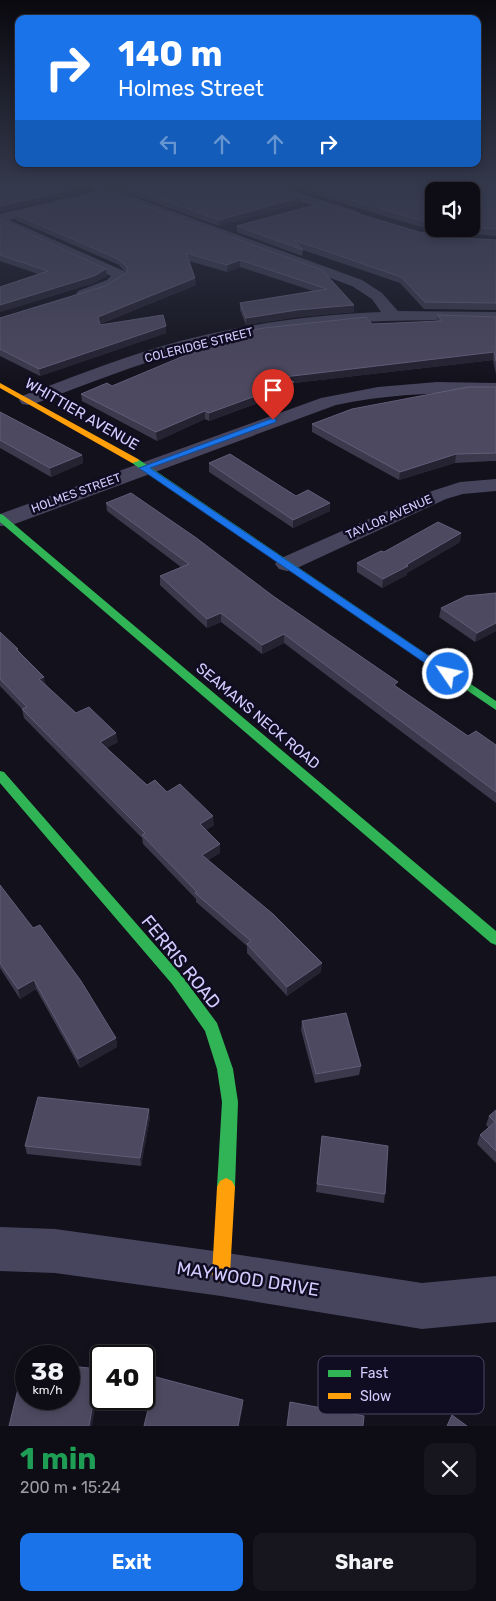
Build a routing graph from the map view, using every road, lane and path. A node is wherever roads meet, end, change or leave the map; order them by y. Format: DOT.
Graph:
graph roads {
  1 [pos="68,251"];
  2 [pos="269,251"];
  3 [pos="72,297"];
  4 [pos="395,317"];
  5 [pos="496,317"];
  6 [pos="0,385"];
  7 [pos="496,388"];
  8 [pos="28,400"];
  9 [pos="144,468"];
  10 [pos="496,485"];
  11 [pos="2,518"];
  12 [pos="287,564"];
  13 [pos="496,706"];
  14 [pos="0,775"];
  15 [pos="496,939"];
  16 [pos="0,1249"];
  17 [pos="221,1274"];
  18 [pos="496,1299"];
  1 -- 3 [label="street"];
  2 -- 4 [label="street"];
  4 -- 5 [label="street, COLERIDGE STREET"];
  4 -- 8 [label="street, COLERIDGE STREET"];
  6 -- 8 [label="street, WHITTIER AVENUE"];
  7 -- 9 [label="street, HOLMES STREET"];
  8 -- 9 [label="street, WHITTIER AVENUE"];
  9 -- 11 [label="street, HOLMES STREET"];
  9 -- 12 [label="street, WHITTIER AVENUE"];
  10 -- 12 [label="street, TAYLOR AVENUE"];
  11 -- 15 [label="street, SEAMANS NECK ROAD"];
  12 -- 13 [label="street, WHITTIER AVENUE"];
  14 -- 17 [label="street, FERRIS ROAD"];
  16 -- 17 [label="street, MAYWOOD DRIVE"];
  17 -- 18 [label="street, MAYWOOD DRIVE"];
}
